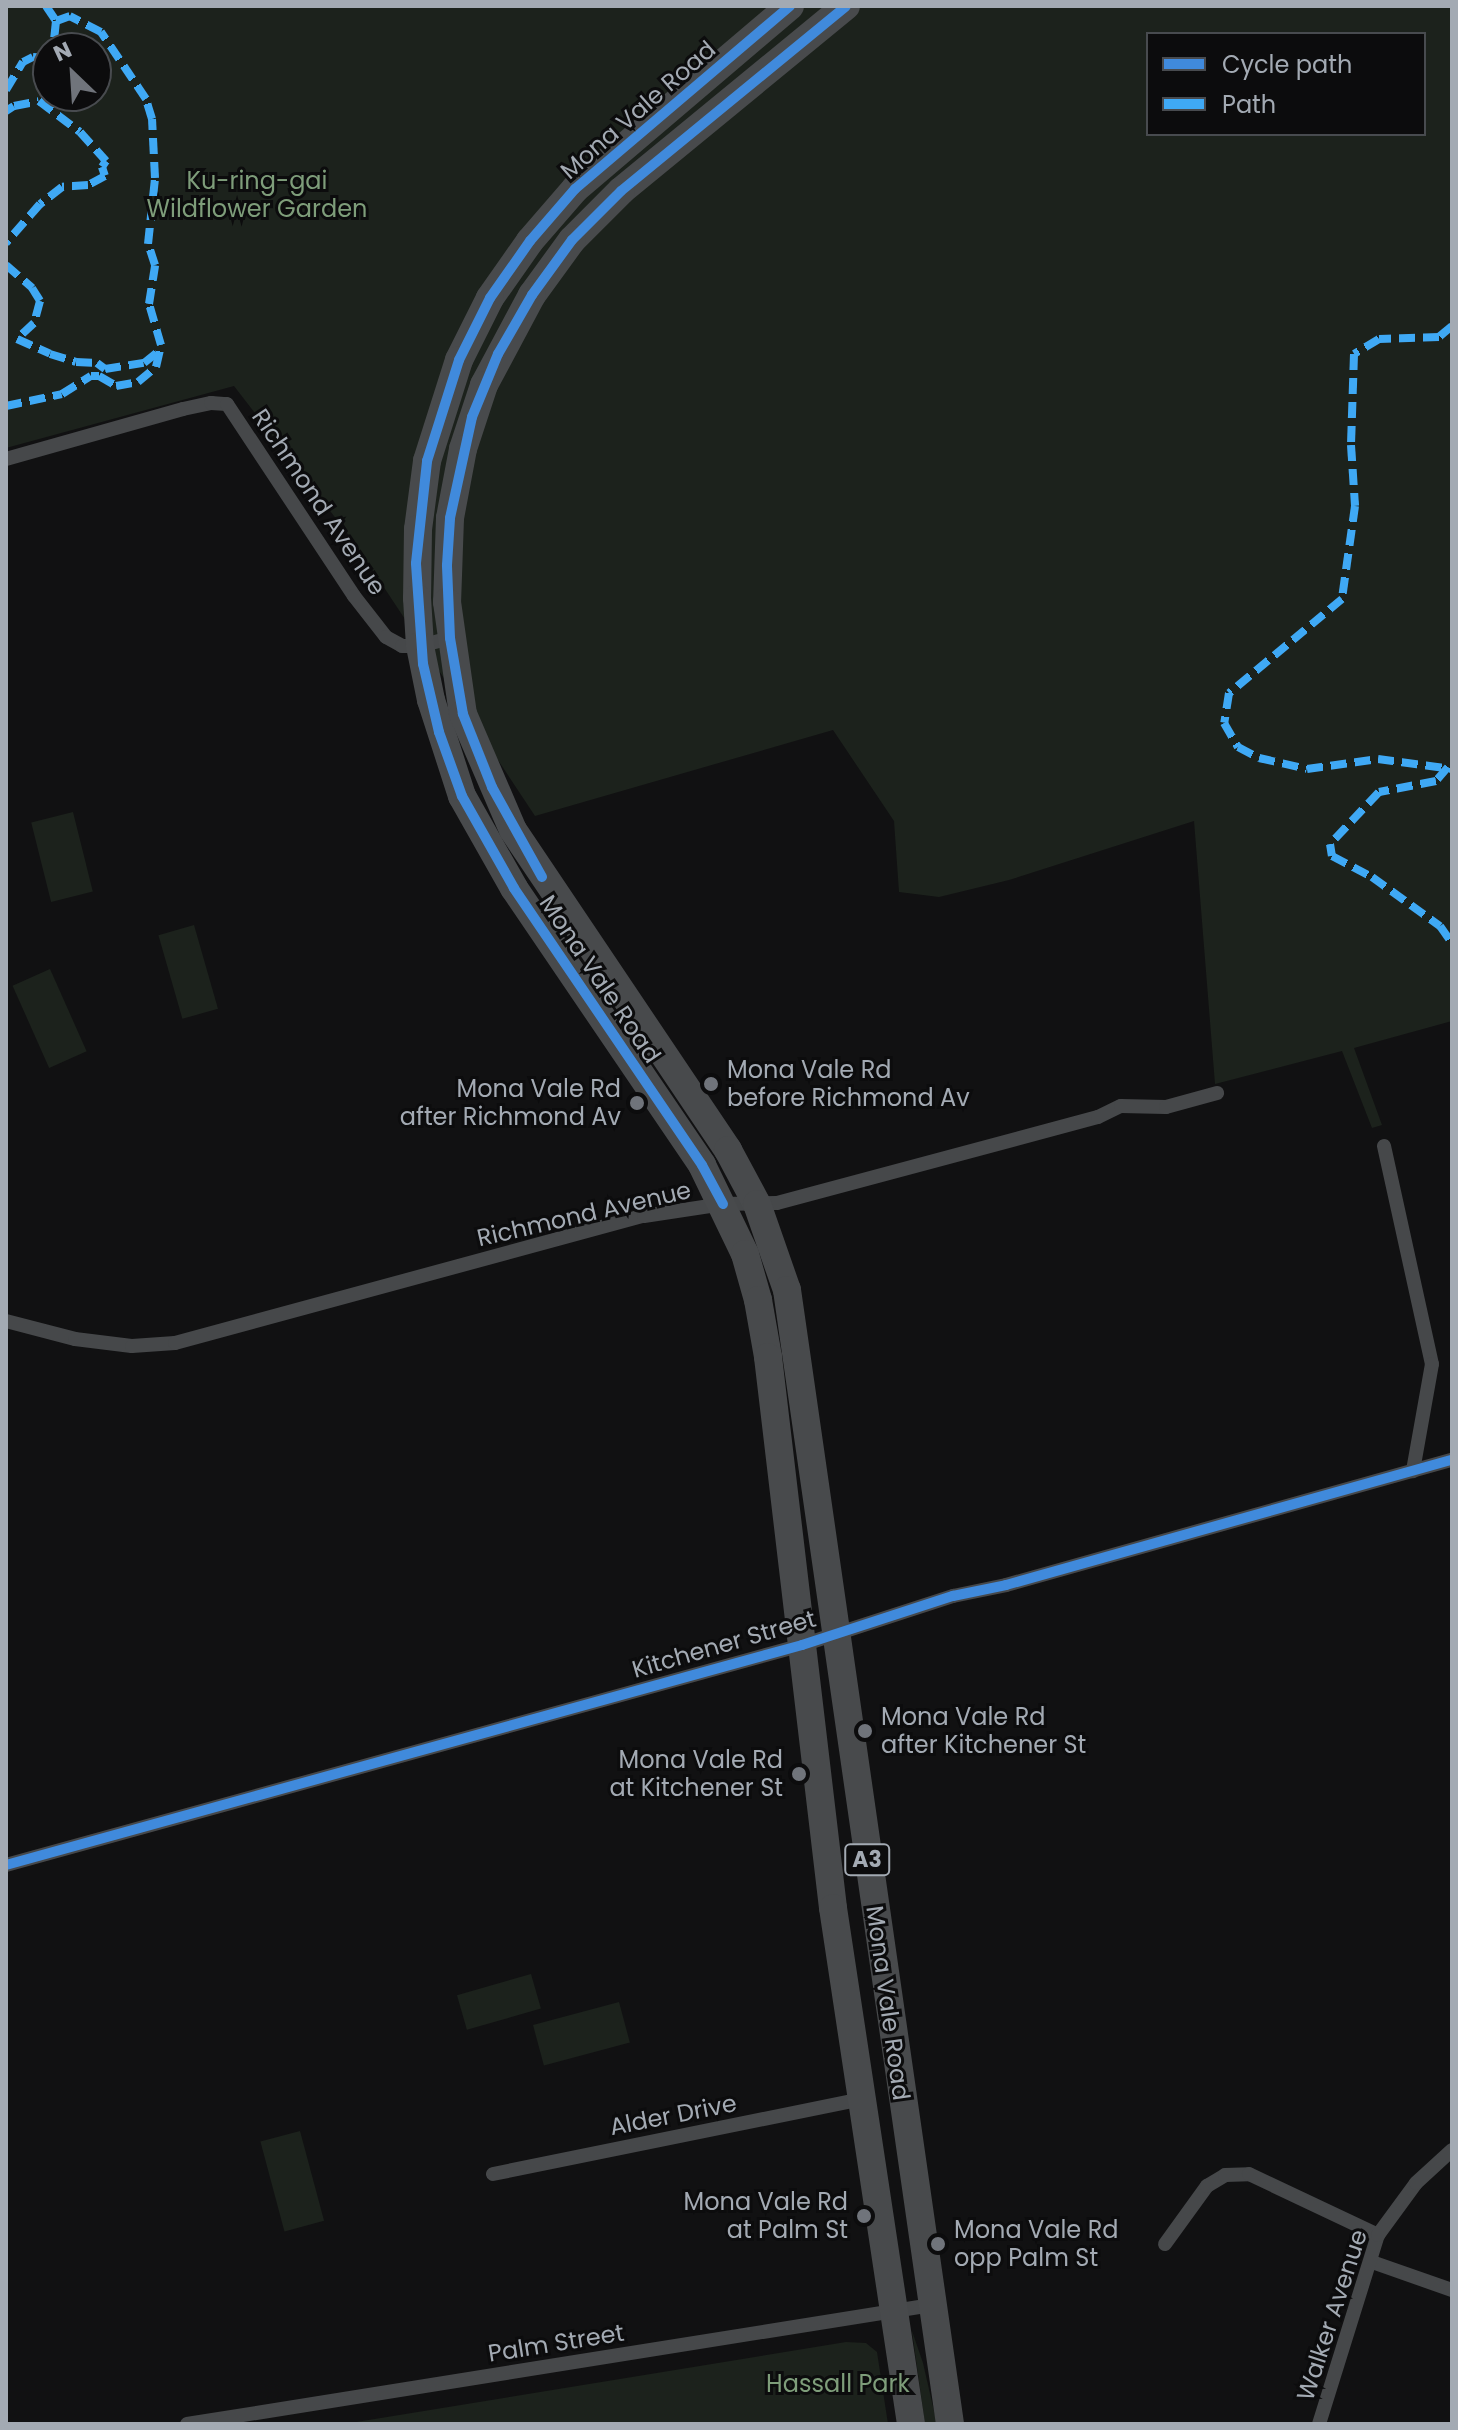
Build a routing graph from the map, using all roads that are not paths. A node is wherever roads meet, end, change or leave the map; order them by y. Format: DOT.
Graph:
graph roads {
  1 [pos="790,6"];
  2 [pos="846,6"];
  3 [pos="6,459"];
  4 [pos="450,638"];
  5 [pos="420,646"];
  6 [pos="1217,1093"];
  7 [pos="1384,1146"];
  8 [pos="723,1204"];
  9 [pos="757,1204"];
  10 [pos="6,1321"];
  11 [pos="1452,1460"];
  12 [pos="1413,1471"];
  13 [pos="834,1633"];
  14 [pos="802,1645"];
  15 [pos="6,1865"];
  16 [pos="861,2099"];
  17 [pos="1452,2150"];
  18 [pos="493,2174"];
  19 [pos="1378,2235"];
  20 [pos="1165,2244"];
  21 [pos="1372,2262"];
  22 [pos="1452,2290"];
  23 [pos="932,2305"];
  24 [pos="895,2310"];
  25 [pos="297,2407"];
  26 [pos="187,2424"];
  27 [pos="299,2424"];
  28 [pos="911,2424"];
  29 [pos="950,2424"];
  30 [pos="1319,2424"];
  1 -- 5 [label="highway, Mona Vale Road / A3"];
  2 -- 4 [label="highway, Mona Vale Road / A3"];
  3 -- 5 [label="street, Richmond Avenue"];
  4 -- 5 [label="street"];
  4 -- 9 [label="highway, Mona Vale Road / A3"];
  5 -- 8 [label="highway, Mona Vale Road / A3"];
  6 -- 9 [label="street, Richmond Avenue"];
  7 -- 12 [label="street"];
  8 -- 9 [label="street, Richmond Avenue"];
  8 -- 10 [label="street, Richmond Avenue"];
  8 -- 14 [label="highway, Mona Vale Road / A3"];
  9 -- 13 [label="highway, Mona Vale Road / A3"];
  11 -- 12 [label="street, Kitchener Street"];
  12 -- 13 [label="street, Kitchener Street"];
  13 -- 14 [label="street, Kitchener Street"];
  13 -- 23 [label="highway, Mona Vale Road / A3"];
  14 -- 15 [label="street, Kitchener Street"];
  14 -- 16 [label="highway, Mona Vale Road / A3"];
  16 -- 18 [label="street, Alder Drive"];
  16 -- 24 [label="highway, Mona Vale Road / A3"];
  17 -- 19 [label="street, Walker Avenue"];
  19 -- 20 [label="street"];
  19 -- 21 [label="street, Walker Avenue"];
  21 -- 22 [label="street"];
  21 -- 30 [label="street, Walker Avenue"];
  23 -- 24 [label="street, Palm Street"];
  23 -- 29 [label="highway, Mona Vale Road / A3"];
  24 -- 25 [label="street, Palm Street"];
  24 -- 28 [label="highway, Mona Vale Road / A3"];
  25 -- 26 [label="street, Palm Street"];
  25 -- 27 [label="street"];
}
